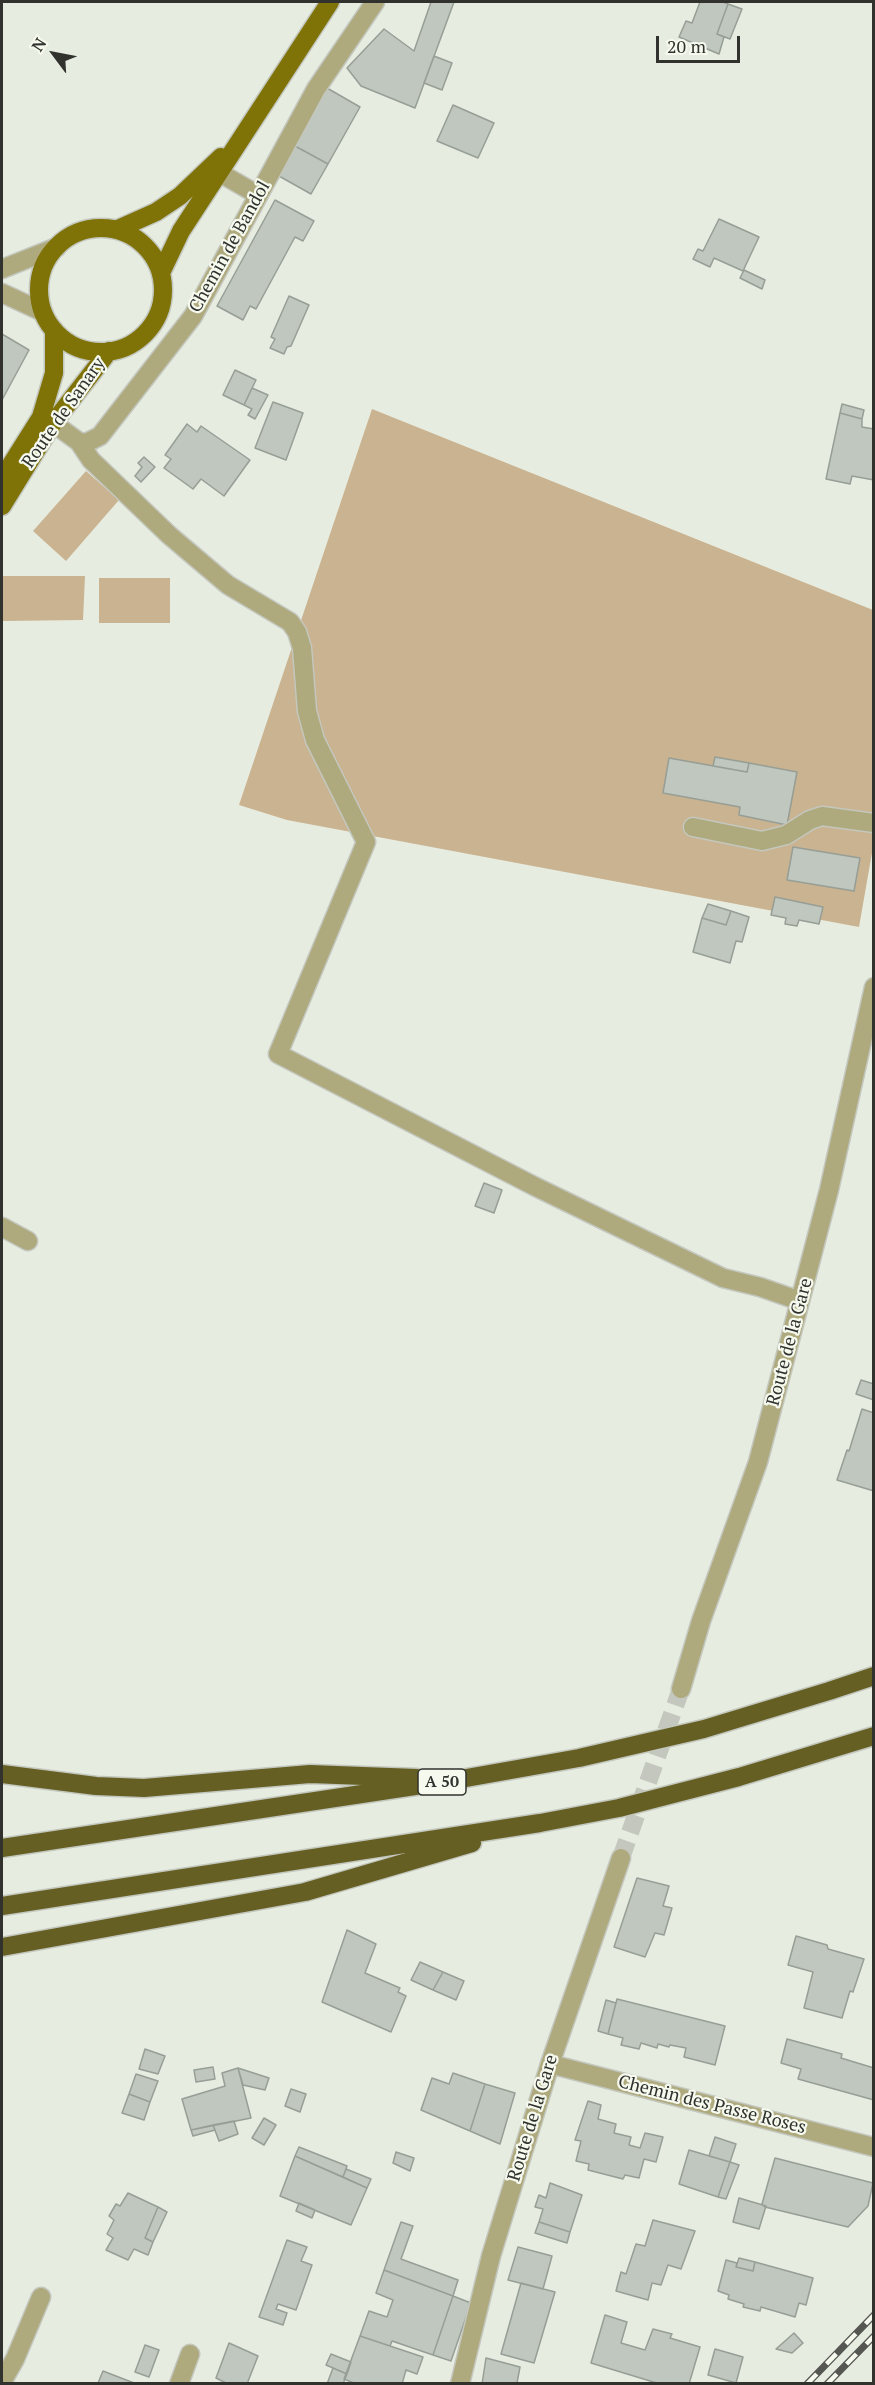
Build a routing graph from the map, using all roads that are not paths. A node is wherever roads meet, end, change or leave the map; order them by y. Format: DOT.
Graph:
graph roads {
  1 [pos="330,2"];
  2 [pos="375,2"];
  3 [pos="247,128"];
  4 [pos="220,173"];
  5 [pos="258,195"];
  6 [pos="118,230"];
  7 [pos="57,247"];
  8 [pos="2,269"];
  9 [pos="161,273"];
  10 [pos="2,293"];
  11 [pos="43,312"];
  12 [pos="54,330"];
  13 [pos="109,351"];
  14 [pos="53,423"];
  15 [pos="79,441"];
  16 [pos="2,479"];
  17 [pos="2,506"];
  18 [pos="873,823"];
  19 [pos="693,827"];
  20 [pos="873,987"];
  21 [pos="2,1227"];
  22 [pos="28,1241"];
  23 [pos="800,1301"];
  24 [pos="873,1676"];
  25 [pos="681,1689"];
  26 [pos="873,1737"];
  27 [pos="2,1774"];
  28 [pos="455,1780"];
  29 [pos="540,1823"];
  30 [pos="2,1848"];
  31 [pos="621,1858"];
  32 [pos="2,1906"];
  33 [pos="2,1947"];
  34 [pos="550,2064"];
  35 [pos="873,2146"];
  36 [pos="41,2298"];
  37 [pos="189,2354"];
  38 [pos="2,2382"];
  39 [pos="179,2384"];
  40 [pos="460,2384"];
  1 -- 3 [label="main road, Route de Sanary"];
  2 -- 5 [label="street, Chemin de Bandol"];
  3 -- 4 [label="main road, Route de Sanary"];
  3 -- 6 [label="main road, Route de Sanary"];
  4 -- 5 [label="street"];
  4 -- 9 [label="main road, Route de Sanary"];
  5 -- 15 [label="street, Chemin de Bandol"];
  6 -- 7 [label="main road, Route de Sanary"];
  6 -- 9 [label="main road, Route de Sanary"];
  7 -- 8 [label="street"];
  7 -- 11 [label="main road, Route de Sanary"];
  9 -- 13 [label="main road, Route de Sanary"];
  10 -- 11 [label="street"];
  11 -- 12 [label="main road, Route de Sanary"];
  12 -- 13 [label="main road, Route de Sanary"];
  12 -- 16 [label="main road, Route de Sanary"];
  13 -- 14 [label="main road, Route de Sanary"];
  14 -- 15 [label="street"];
  14 -- 17 [label="main road, Route de Sanary"];
  15 -- 23 [label="street"];
  18 -- 19 [label="street"];
  20 -- 23 [label="street, Route de la Gare"];
  21 -- 22 [label="street"];
  23 -- 25 [label="street, Route de la Gare"];
  24 -- 28 [label="highway, A 50"];
  26 -- 29 [label="highway"];
  27 -- 28 [label="highway"];
  28 -- 30 [label="highway, A 50"];
  29 -- 32 [label="highway"];
  29 -- 33 [label="highway"];
  31 -- 34 [label="street, Route de la Gare"];
  34 -- 35 [label="street, Chemin des Passe Roses"];
  34 -- 40 [label="street, Route de la Gare"];
  36 -- 38 [label="street"];
  37 -- 39 [label="street"];
}
